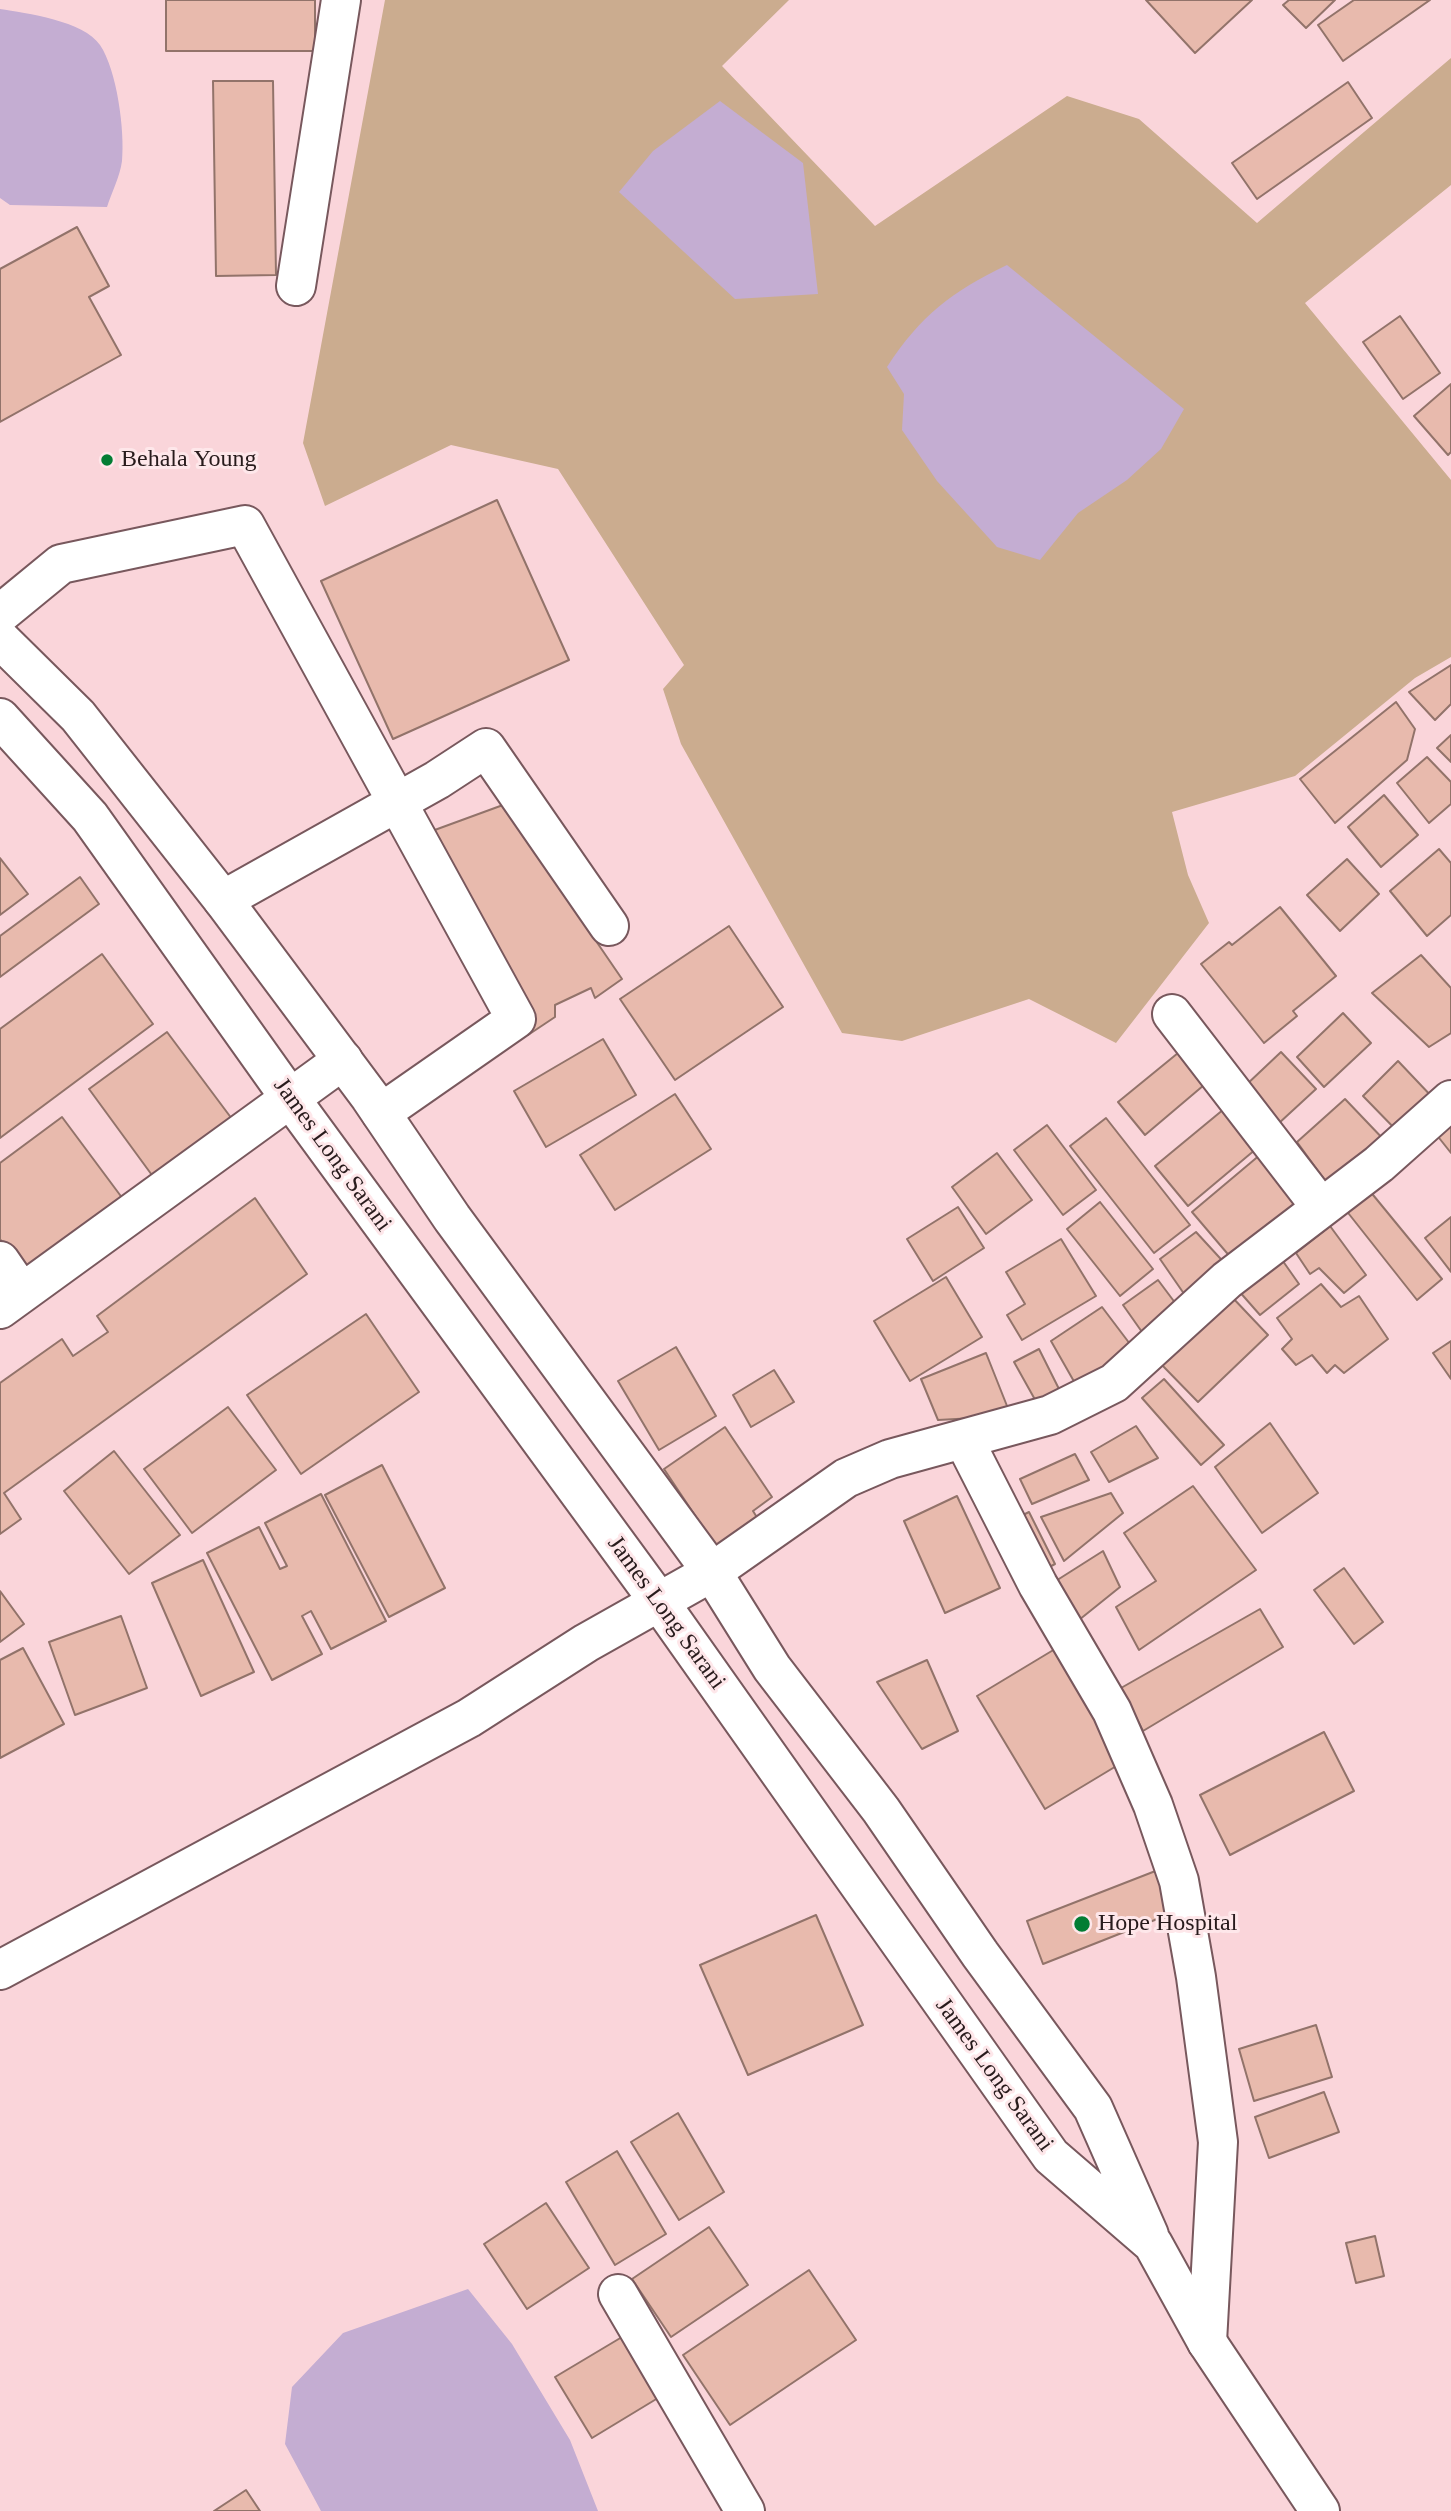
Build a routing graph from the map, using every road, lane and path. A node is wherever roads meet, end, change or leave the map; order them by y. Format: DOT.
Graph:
graph roads {
  1 [pos="341,0"];
  2 [pos="296,286"];
  3 [pos="0,614"];
  4 [pos="0,639"];
  5 [pos="0,718"];
  6 [pos="397,802"];
  7 [pos="223,900"];
  8 [pos="609,926"];
  9 [pos="1172,1014"];
  10 [pos="343,1060"];
  11 [pos="290,1098"];
  12 [pos="1451,1100"];
  13 [pos="381,1113"];
  14 [pos="1320,1206"];
  15 [pos="0,1261"];
  16 [pos="11,1301"];
  17 [pos="964,1440"];
  18 [pos="712,1572"];
  19 [pos="660,1603"];
  20 [pos="0,1970"];
  21 [pos="1153,2244"];
  22 [pos="618,2294"];
  23 [pos="1207,2342"];
  24 [pos="745,2511"];
  25 [pos="1320,2511"];
  1 -- 2 [label="street"];
  3 -- 6 [label="street"];
  4 -- 7 [label="street"];
  5 -- 11 [label="street, James Long Sarani"];
  6 -- 7 [label="street"];
  6 -- 8 [label="street"];
  6 -- 13 [label="street"];
  7 -- 10 [label="street"];
  9 -- 14 [label="street"];
  10 -- 11 [label="street"];
  10 -- 13 [label="street"];
  11 -- 16 [label="street"];
  11 -- 19 [label="street, James Long Sarani"];
  12 -- 14 [label="street"];
  13 -- 18 [label="street"];
  14 -- 17 [label="street"];
  15 -- 16 [label="street"];
  17 -- 18 [label="street"];
  17 -- 23 [label="street"];
  18 -- 19 [label="street"];
  18 -- 21 [label="street"];
  19 -- 20 [label="street"];
  19 -- 21 [label="street, James Long Sarani"];
  21 -- 23 [label="street, James Long Sarani"];
  22 -- 24 [label="street"];
  23 -- 25 [label="street, James Long Sarani"];
}
